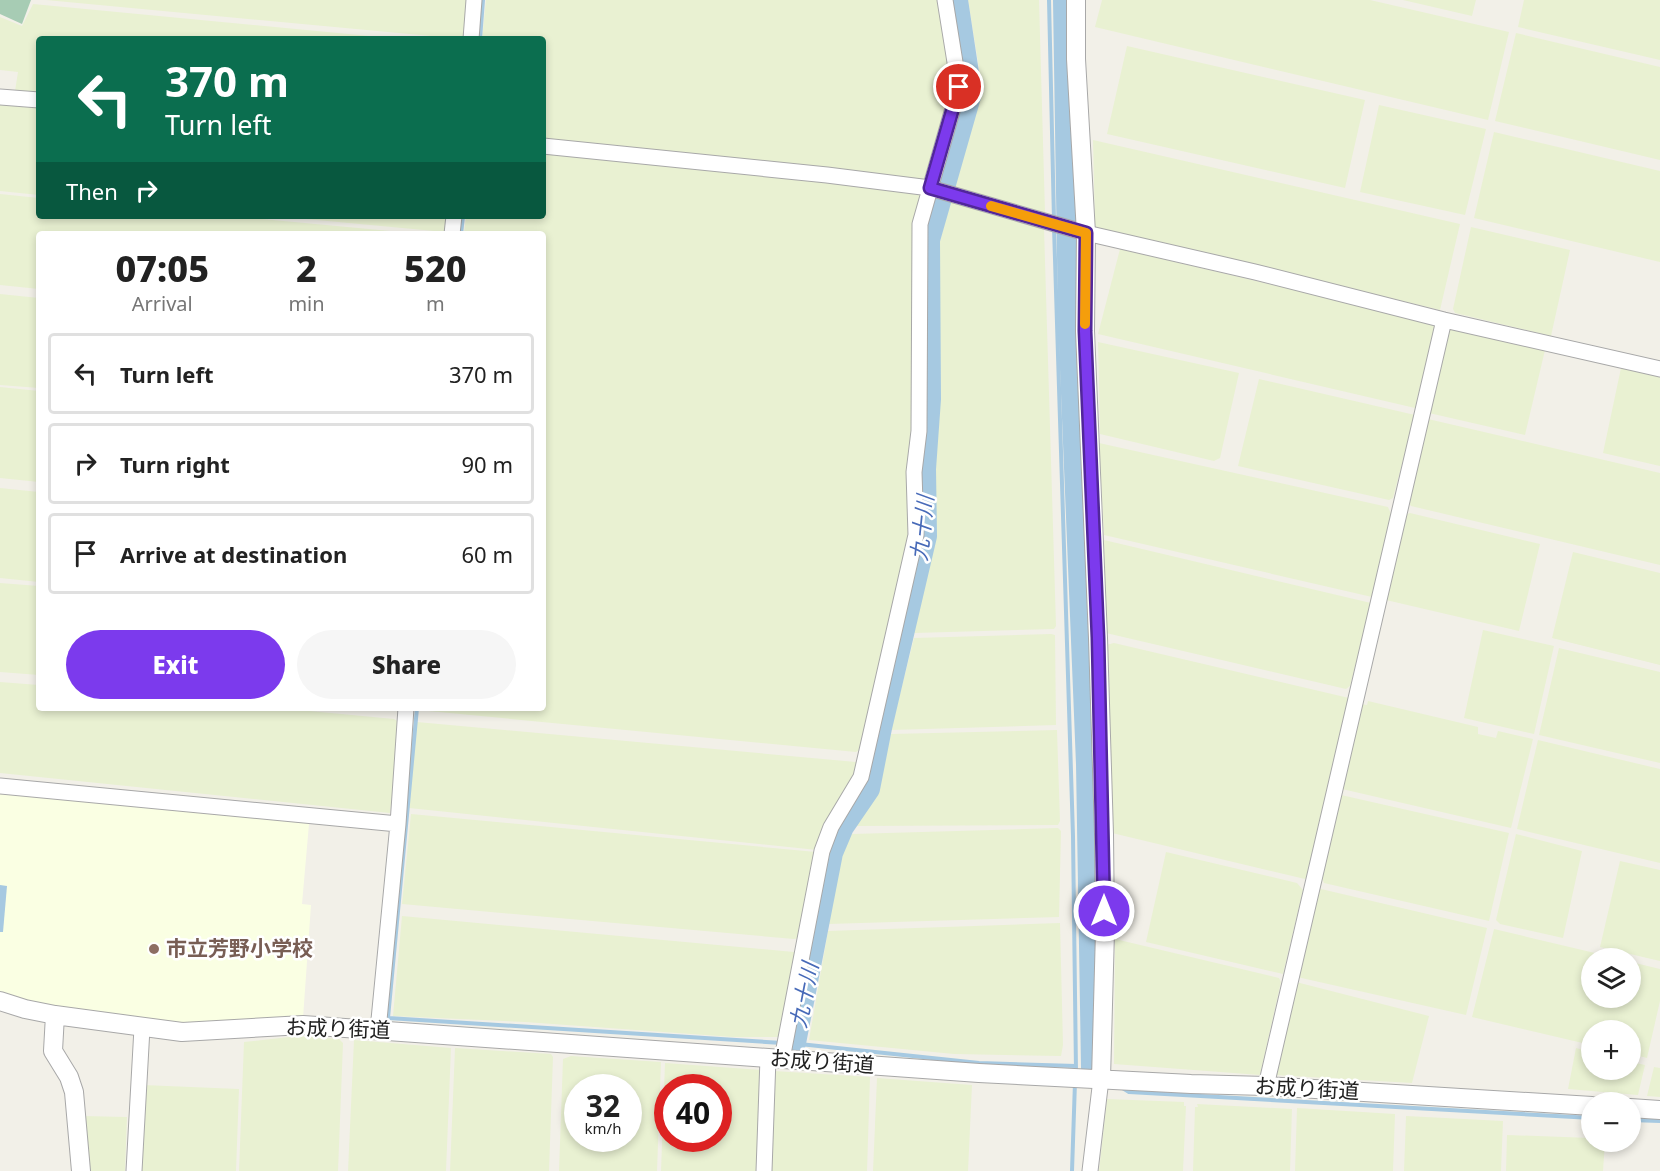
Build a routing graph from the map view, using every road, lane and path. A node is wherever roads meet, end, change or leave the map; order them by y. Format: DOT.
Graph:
graph roads {
  1 [pos="474,0"];
  2 [pos="945,0"];
  3 [pos="1076,0"];
  4 [pos="471,36"];
  5 [pos="0,97"];
  6 [pos="36,100"];
  7 [pos="546,146"];
  8 [pos="930,188"];
  9 [pos="1086,233"];
  10 [pos="1444,320"];
  11 [pos="1660,369"];
  12 [pos="406,711"];
  13 [pos="0,786"];
  14 [pos="398,824"];
  15 [pos="0,1001"];
  16 [pos="54,1015"];
  17 [pos="142,1028"];
  18 [pos="378,1030"];
  19 [pos="775,1058"];
  20 [pos="1101,1078"];
  21 [pos="1266,1086"];
  22 [pos="1581,1105"];
  23 [pos="1641,1109"];
  24 [pos="1660,1110"];
  25 [pos="81,1171"];
  26 [pos="134,1171"];
  27 [pos="764,1171"];
  28 [pos="1090,1171"];
  1 -- 4 [label="street"];
  2 -- 8 [label="street"];
  3 -- 9 [label="street"];
  5 -- 6 [label="street"];
  7 -- 8 [label="street"];
  8 -- 9 [label="street"];
  8 -- 19 [label="street"];
  9 -- 10 [label="street"];
  9 -- 20 [label="street"];
  10 -- 11 [label="street"];
  10 -- 21 [label="street"];
  12 -- 14 [label="street"];
  13 -- 14 [label="street"];
  14 -- 18 [label="street"];
  15 -- 16 [label="street, お成り街道"];
  16 -- 17 [label="street, お成り街道"];
  16 -- 25 [label="street"];
  17 -- 18 [label="street, お成り街道"];
  17 -- 26 [label="street"];
  18 -- 19 [label="street, お成り街道"];
  19 -- 20 [label="street, お成り街道"];
  19 -- 27 [label="street"];
  20 -- 21 [label="street, お成り街道"];
  20 -- 28 [label="street"];
  21 -- 22 [label="street, お成り街道"];
  23 -- 24 [label="street"];
}
